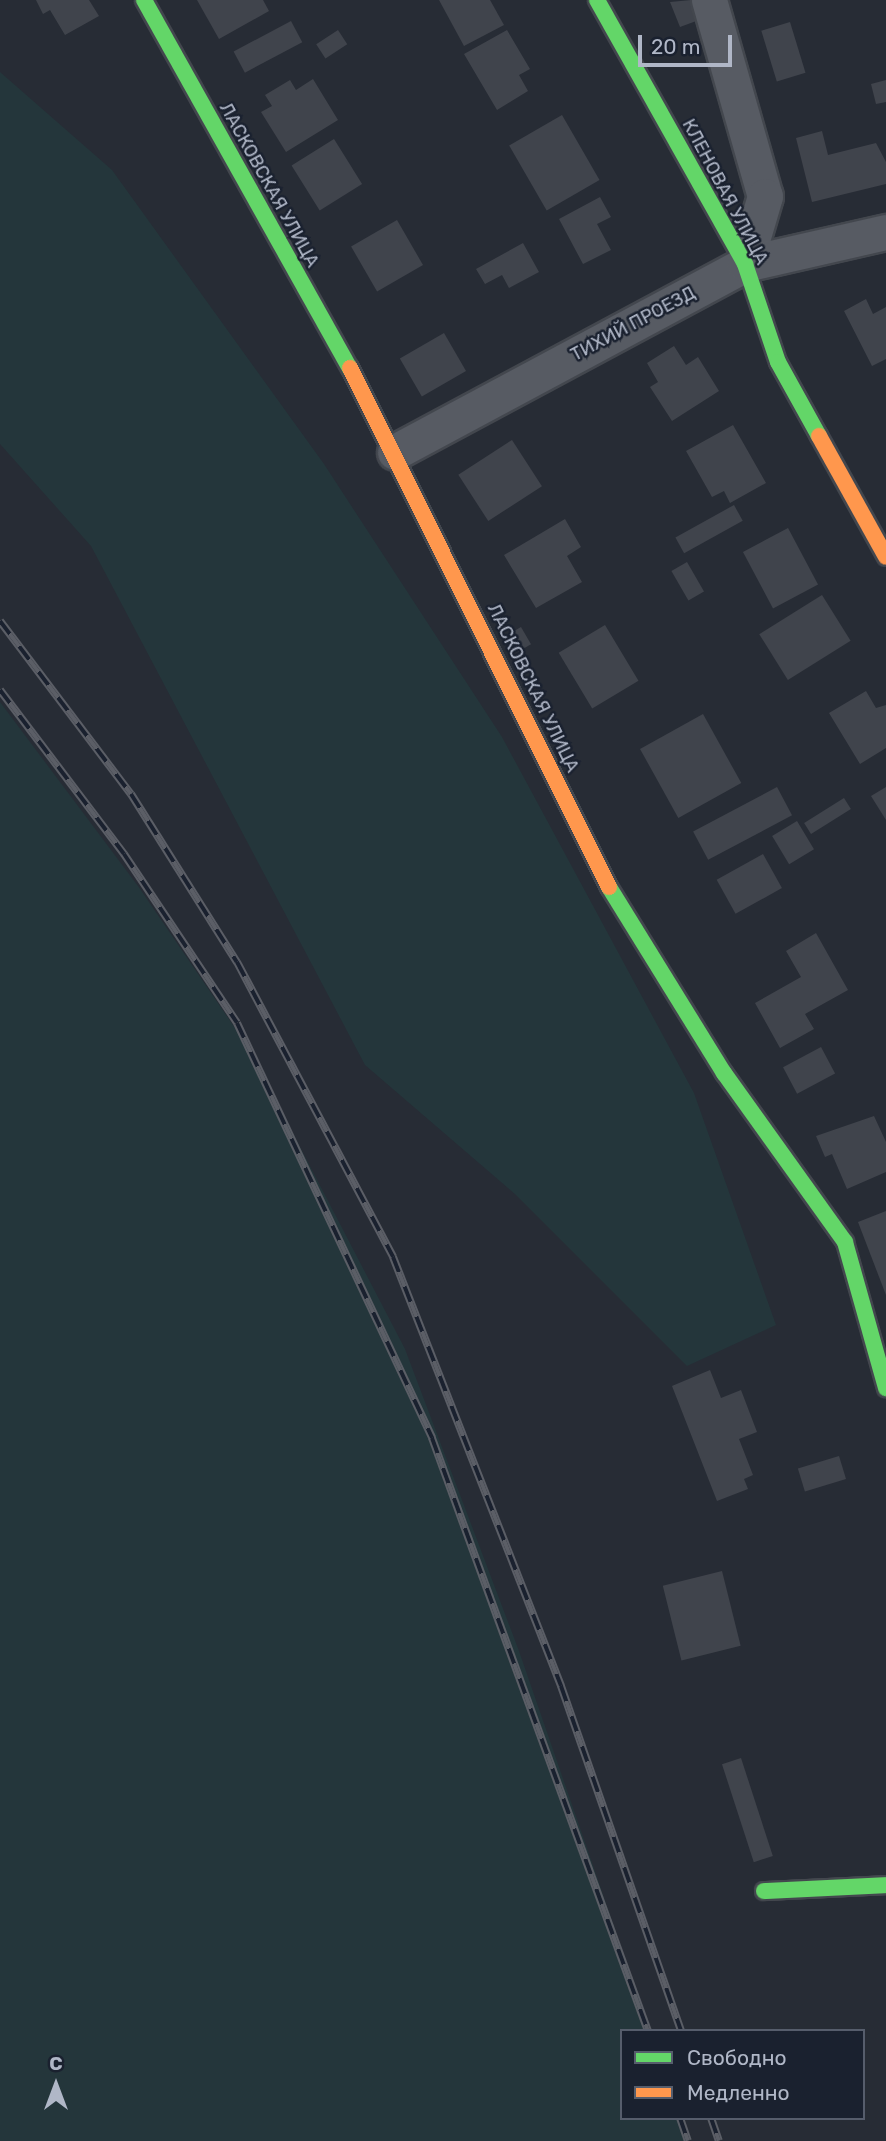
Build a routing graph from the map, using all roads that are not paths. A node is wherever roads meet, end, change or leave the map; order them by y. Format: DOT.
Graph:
graph roads {
  1 [pos="144,0"];
  2 [pos="597,0"];
  3 [pos="709,0"];
  4 [pos="886,232"];
  5 [pos="745,264"];
  6 [pos="395,452"];
  7 [pos="886,557"];
  8 [pos="886,1388"];
  9 [pos="886,1885"];
  10 [pos="764,1891"];
  1 -- 6 [label="street, ЛАСКОВСКАЯ УЛИЦА"];
  2 -- 5 [label="street, КЛЕНОВАЯ УЛИЦА"];
  3 -- 5 [label="street"];
  4 -- 5 [label="street, ТИХИЙ ПРОЕЗД"];
  5 -- 6 [label="street, ТИХИЙ ПРОЕЗД"];
  5 -- 7 [label="street, КЛЕНОВАЯ УЛИЦА"];
  6 -- 8 [label="street, ЛАСКОВСКАЯ УЛИЦА"];
  9 -- 10 [label="street"];
}
